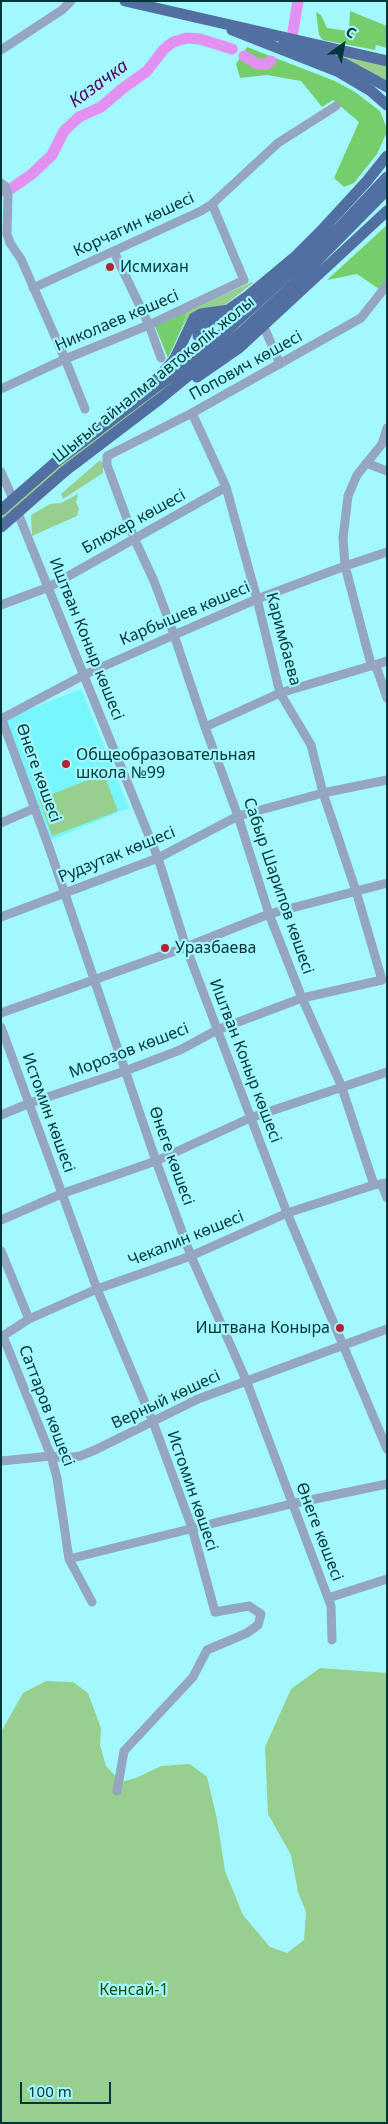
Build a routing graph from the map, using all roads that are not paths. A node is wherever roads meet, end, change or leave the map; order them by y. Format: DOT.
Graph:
graph roads {
  1 [pos="71,1"];
  2 [pos="125,1"];
  3 [pos="182,13"];
  4 [pos="226,27"];
  5 [pos="1,50"];
  6 [pos="387,61"];
  7 [pos="387,87"];
  8 [pos="387,105"];
  9 [pos="336,106"];
  10 [pos="386,164"];
  11 [pos="5,189"];
  12 [pos="387,190"];
  13 [pos="212,204"];
  14 [pos="387,211"];
  15 [pos="114,252"];
  16 [pos="387,285"];
  17 [pos="33,288"];
  18 [pos="266,304"];
  19 [pos="149,325"];
  20 [pos="264,327"];
  21 [pos="226,331"];
  22 [pos="160,358"];
  23 [pos="65,359"];
  24 [pos="280,364"];
  25 [pos="1,389"];
  26 [pos="161,398"];
  27 [pos="85,410"];
  28 [pos="120,413"];
  29 [pos="192,413"];
  30 [pos="387,428"];
  31 [pos="107,456"];
  32 [pos="366,462"];
  33 [pos="387,471"];
  34 [pos="2,477"];
  35 [pos="226,487"];
  36 [pos="13,499"];
  37 [pos="1,510"];
  38 [pos="17,512"];
  39 [pos="1,527"];
  40 [pos="134,538"];
  41 [pos="387,552"];
  42 [pos="345,566"];
  43 [pos="49,587"];
  44 [pos="257,599"];
  45 [pos="1,605"];
  46 [pos="174,635"];
  47 [pos="387,661"];
  48 [pos="371,664"];
  49 [pos="84,675"];
  50 [pos="280,693"];
  51 [pos="387,698"];
  52 [pos="1,719"];
  53 [pos="205,727"];
  54 [pos="387,780"];
  55 [pos="323,793"];
  56 [pos="35,808"];
  57 [pos="238,816"];
  58 [pos="1,823"];
  59 [pos="158,858"];
  60 [pos="387,883"];
  61 [pos="356,891"];
  62 [pos="64,892"];
  63 [pos="269,914"];
  64 [pos="1,917"];
  65 [pos="186,947"];
  66 [pos="94,981"];
  67 [pos="384,981"];
  68 [pos="302,998"];
  69 [pos="1,1013"];
  70 [pos="1,1027"];
  71 [pos="217,1030"];
  72 [pos="125,1072"];
  73 [pos="387,1072"];
  74 [pos="341,1086"];
  75 [pos="30,1103"];
  76 [pos="1,1115"];
  77 [pos="250,1118"];
  78 [pos="156,1161"];
  79 [pos="381,1184"];
  80 [pos="61,1194"];
  81 [pos="387,1198"];
  82 [pos="287,1214"];
  83 [pos="1,1220"];
  84 [pos="1,1251"];
  85 [pos="191,1256"];
  86 [pos="97,1289"];
  87 [pos="28,1319"];
  88 [pos="387,1329"];
  89 [pos="2,1336"];
  90 [pos="342,1347"];
  91 [pos="246,1380"];
  92 [pos="152,1422"];
  93 [pos="387,1450"];
  94 [pos="51,1456"];
  95 [pos="1,1461"];
  96 [pos="387,1484"];
  97 [pos="292,1504"];
  98 [pos="192,1528"];
  99 [pos="69,1559"];
  100 [pos="387,1579"];
  101 [pos="328,1598"];
  102 [pos="92,1602"];
  103 [pos="332,1640"];
  104 [pos="117,1791"];
  1 -- 5 [label="street"];
  2 -- 3 [label="main road"];
  3 -- 4 [label="main road"];
  3 -- 6 [label="main road"];
  4 -- 7 [label="main road"];
  4 -- 8 [label="main road"];
  9 -- 13 [label="street, Корчагин көшесі"];
  10 -- 18 [label="main road"];
  10 -- 21 [label="main road"];
  10 -- 28 [label="main road"];
  11 -- 17 [label="street"];
  12 -- 18 [label="main road, Шығыс айналма автокөлік жолы"];
  13 -- 15 [label="street, Корчагин көшесі"];
  13 -- 19 [label="street, Николаев көшесі"];
  14 -- 20 [label="main road"];
  15 -- 17 [label="street, Корчагин көшесі"];
  15 -- 19 [label="street"];
  16 -- 24 [label="street, Попович көшесі"];
  17 -- 23 [label="street"];
  18 -- 21 [label="main road, Шығыс айналма автокөлік жолы"];
  18 -- 26 [label="main road, Шығыс айналма автокөлік жолы"];
  19 -- 22 [label="street"];
  19 -- 23 [label="street, Николаев көшесі"];
  20 -- 24 [label="street"];
  20 -- 26 [label="main road"];
  21 -- 28 [label="main road, Шығыс айналма автокөлік жолы"];
  23 -- 25 [label="street, Николаев көшесі"];
  23 -- 27 [label="street"];
  24 -- 29 [label="street, Попович көшесі"];
  26 -- 38 [label="main road, Шығыс айналма автокөлік жолы"];
  28 -- 36 [label="main road, Шығыс айналма автокөлік жолы"];
  29 -- 31 [label="street, Попович көшесі"];
  29 -- 35 [label="street, Каримбаева"];
  30 -- 32 [label="street"];
  31 -- 40 [label="street, Сабыр Шарипов көшесі"];
  32 -- 33 [label="street"];
  32 -- 42 [label="street"];
  34 -- 36 [label="street"];
  35 -- 40 [label="street, Блюхер көшесі"];
  35 -- 44 [label="street, Каримбаева"];
  36 -- 37 [label="main road, Шығыс айналма автокөлік жолы"];
  38 -- 39 [label="main road, Шығыс айналма автокөлік жолы"];
  38 -- 43 [label="street, Иштван Коныр көшесі"];
  40 -- 43 [label="street, Блюхер көшесі"];
  40 -- 46 [label="street, Сабыр Шарипов көшесі"];
  41 -- 42 [label="street, Карбышев көшесі"];
  42 -- 44 [label="street, Карбышев көшесі"];
  42 -- 48 [label="street"];
  43 -- 45 [label="street, Блюхер көшесі"];
  43 -- 49 [label="street, Иштван Коныр көшесі"];
  44 -- 46 [label="street, Карбышев көшесі"];
  44 -- 50 [label="street, Каримбаева"];
  46 -- 49 [label="street, Карбышев көшесі"];
  46 -- 53 [label="street, Сабыр Шарипов көшесі"];
  47 -- 48 [label="street"];
  48 -- 50 [label="street"];
  48 -- 51 [label="street"];
  49 -- 52 [label="street, Карбышев көшесі"];
  49 -- 59 [label="street, Иштван Коныр көшесі"];
  50 -- 53 [label="street"];
  50 -- 55 [label="street, Каримбаева"];
  52 -- 56 [label="street, Өнеге көшесі"];
  53 -- 57 [label="street, Сабыр Шарипов көшесі"];
  54 -- 55 [label="street, Рудзутак көшесі"];
  55 -- 57 [label="street, Рудзутак көшесі"];
  55 -- 61 [label="street, Каримбаева"];
  56 -- 58 [label="street"];
  56 -- 62 [label="street, Өнеге көшесі"];
  57 -- 59 [label="street, Рудзутак көшесі"];
  57 -- 63 [label="street, Сабыр Шарипов көшесі"];
  59 -- 62 [label="street, Рудзутак көшесі"];
  59 -- 65 [label="street, Иштван Коныр көшесі"];
  60 -- 61 [label="street"];
  61 -- 63 [label="street"];
  61 -- 67 [label="street, Каримбаева"];
  62 -- 64 [label="street, Рудзутак көшесі"];
  62 -- 66 [label="street, Өнеге көшесі"];
  63 -- 65 [label="street"];
  63 -- 68 [label="street, Сабыр Шарипов көшесі"];
  65 -- 66 [label="street"];
  65 -- 71 [label="street, Иштван Коныр көшесі"];
  66 -- 69 [label="street"];
  66 -- 72 [label="street, Өнеге көшесі"];
  67 -- 68 [label="street, Морозов көшесі"];
  68 -- 71 [label="street, Морозов көшесі"];
  68 -- 74 [label="street, Сабыр Шарипов көшесі"];
  70 -- 75 [label="street, Истомин көшесі"];
  71 -- 72 [label="street, Морозов көшесі"];
  71 -- 77 [label="street, Иштван Коныр көшесі"];
  72 -- 75 [label="street, Морозов көшесі"];
  72 -- 78 [label="street, Өнеге көшесі"];
  73 -- 74 [label="street"];
  74 -- 77 [label="street"];
  74 -- 79 [label="street, Сабыр Шарипов көшесі"];
  75 -- 76 [label="street, Морозов көшесі"];
  75 -- 80 [label="street, Истомин көшесі"];
  77 -- 78 [label="street"];
  77 -- 82 [label="street, Иштван Коныр көшесі"];
  78 -- 80 [label="street"];
  78 -- 85 [label="street, Өнеге көшесі"];
  79 -- 81 [label="street, Сабыр Шарипов көшесі"];
  79 -- 82 [label="street, Чекалин көшесі"];
  80 -- 83 [label="street"];
  80 -- 86 [label="street, Истомин көшесі"];
  82 -- 85 [label="street, Чекалин көшесі"];
  82 -- 90 [label="street, Иштван Коныр көшесі"];
  84 -- 87 [label="street, Саттаров көшесі"];
  85 -- 86 [label="street, Чекалин көшесі"];
  85 -- 91 [label="street, Өнеге көшесі"];
  86 -- 87 [label="street, Чекалин көшесі"];
  86 -- 92 [label="street, Истомин көшесі"];
  87 -- 89 [label="street, Чекалин көшесі"];
  88 -- 90 [label="street, Верный көшесі"];
  89 -- 94 [label="street, Саттаров көшесі"];
  90 -- 91 [label="street, Верный көшесі"];
  90 -- 93 [label="street, Иштван Коныр көшесі"];
  91 -- 92 [label="street, Верный көшесі"];
  91 -- 97 [label="street, Өнеге көшесі"];
  92 -- 94 [label="street, Верный көшесі"];
  92 -- 98 [label="street, Истомин көшесі"];
  94 -- 95 [label="street, Верный көшесі"];
  94 -- 99 [label="street, Саттаров көшесі"];
  96 -- 97 [label="street"];
  97 -- 98 [label="street"];
  97 -- 101 [label="street, Өнеге көшесі"];
  98 -- 99 [label="street"];
  98 -- 104 [label="street, Истомин көшесі"];
  99 -- 102 [label="street, Саттаров көшесі"];
  100 -- 101 [label="street"];
  101 -- 103 [label="street, Өнеге көшесі"];
}
